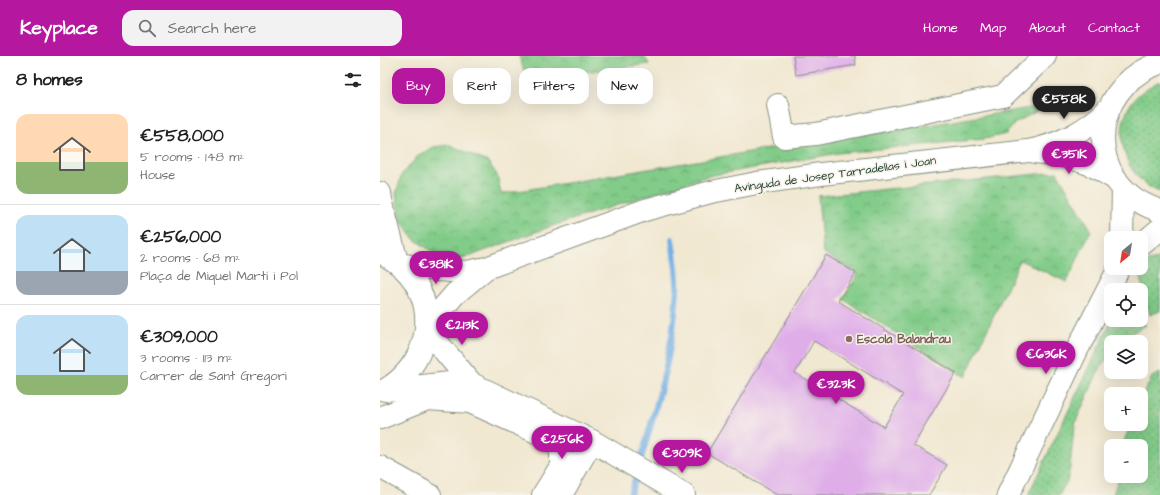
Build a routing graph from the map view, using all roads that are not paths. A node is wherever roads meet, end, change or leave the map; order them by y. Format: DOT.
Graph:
graph roads {
  1 [pos="1045,56"];
  2 [pos="1160,63"];
  3 [pos="778,105"];
  4 [pos="1110,107"];
  5 [pos="1028,151"];
  6 [pos="1119,183"];
  7 [pos="380,193"];
  8 [pos="1160,211"];
  9 [pos="1160,229"];
  10 [pos="1122,231"];
  11 [pos="1148,239"];
  12 [pos="392,259"];
  13 [pos="486,268"];
  14 [pos="1115,275"];
  15 [pos="426,328"];
  16 [pos="472,384"];
  17 [pos="383,391"];
  18 [pos="380,418"];
  19 [pos="600,446"];
  20 [pos="380,467"];
  21 [pos="430,495"];
  22 [pos="543,495"];
  23 [pos="561,495"];
  24 [pos="684,495"];
  25 [pos="1008,495"];
  1 -- 3 [label="street"];
  2 -- 4 [label="street"];
  4 -- 5 [label="street, Avinguda de Josep Tarradellas i Joan"];
  4 -- 6 [label="street"];
  5 -- 6 [label="street, Avinguda de Josep Tarradellas i Joan"];
  5 -- 13 [label="street, Avinguda de Josep Tarradellas i Joan"];
  6 -- 8 [label="street, Avinguda de Josep Tarradellas i Joan"];
  6 -- 10 [label="street"];
  7 -- 12 [label="street"];
  9 -- 11 [label="street"];
  12 -- 13 [label="street, Avinguda de Josep Tarradellas i Joan"];
  12 -- 15 [label="street"];
  13 -- 15 [label="street, Avinguda de Josep Tarradellas i Joan"];
  14 -- 25 [label="street"];
  15 -- 16 [label="street"];
  15 -- 17 [label="street"];
  16 -- 17 [label="street"];
  16 -- 19 [label="street"];
  18 -- 22 [label="street"];
  19 -- 23 [label="street"];
  19 -- 24 [label="street"];
  20 -- 21 [label="street"];
}
